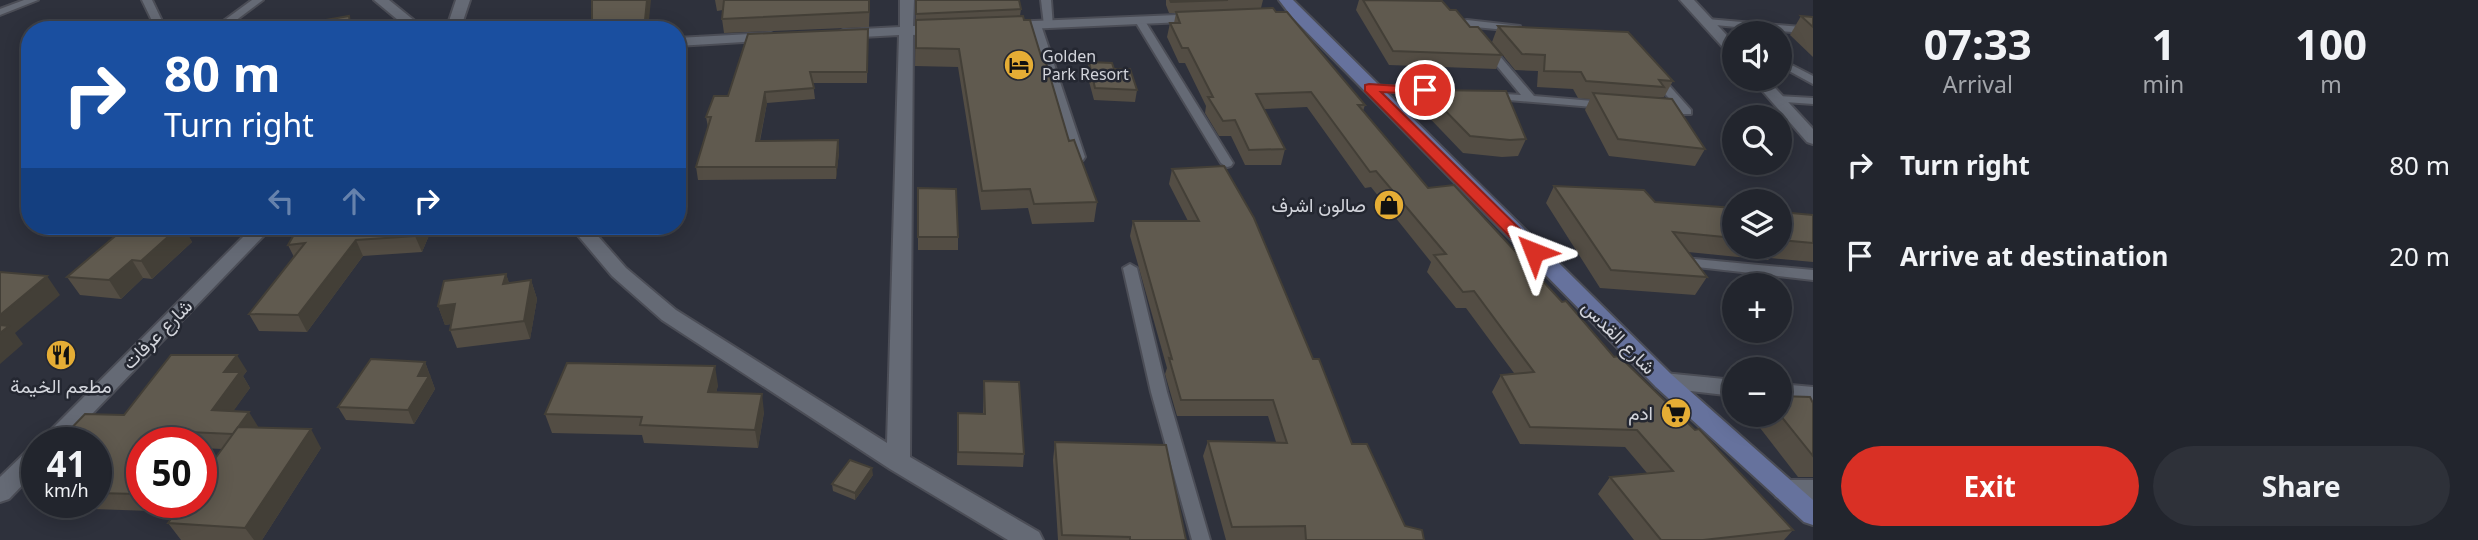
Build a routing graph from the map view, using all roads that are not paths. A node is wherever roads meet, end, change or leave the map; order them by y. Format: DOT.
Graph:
graph roads {
  1 [pos="33,0"];
  2 [pos="147,0"];
  3 [pos="258,0"];
  4 [pos="382,0"];
  5 [pos="463,0"];
  6 [pos="907,0"];
  7 [pos="1046,0"];
  8 [pos="1687,0"];
  9 [pos="1289,10"];
  10 [pos="0,12"];
  11 [pos="1218,18"];
  12 [pos="157,21"];
  13 [pos="229,21"];
  14 [pos="408,21"];
  15 [pos="456,21"];
  16 [pos="1140,21"];
  17 [pos="1707,22"];
  18 [pos="1042,25"];
  19 [pos="996,27"];
  20 [pos="957,28"];
  21 [pos="904,30"];
  22 [pos="1532,30"];
  23 [pos="1813,31"];
  24 [pos="824,34"];
  25 [pos="784,37"];
  26 [pos="1722,38"];
  27 [pos="686,42"];
  28 [pos="1792,69"];
  29 [pos="1651,71"];
  30 [pos="1813,81"];
  31 [pos="1369,88"];
  32 [pos="1770,91"];
  33 [pos="1451,93"];
  34 [pos="1477,95"];
  35 [pos="1530,99"];
  36 [pos="1777,99"];
  37 [pos="1813,101"];
  38 [pos="1622,107"];
  39 [pos="1674,111"];
  40 [pos="1813,139"];
  41 [pos="1227,163"];
  42 [pos="1082,166"];
  43 [pos="255,235"];
  44 [pos="587,235"];
  45 [pos="1684,262"];
  46 [pos="1130,268"];
  47 [pos="1813,275"];
  48 [pos="1664,381"];
  49 [pos="1722,387"];
  50 [pos="1792,393"];
  51 [pos="1813,395"];
  52 [pos="65,427"];
  53 [pos="898,462"];
  54 [pos="21,471"];
  55 [pos="1785,490"];
  56 [pos="1813,490"];
  57 [pos="0,492"];
  58 [pos="1813,515"];
  59 [pos="1030,540"];
  60 [pos="1201,540"];
  1 -- 10 [label="lane"];
  2 -- 12 [label="lane"];
  3 -- 13 [label="lane"];
  4 -- 14 [label="street"];
  5 -- 15 [label="street"];
  6 -- 21 [label="street"];
  7 -- 18 [label="lane"];
  8 -- 17 [label="street"];
  9 -- 31 [label="main road, شارع القدس"];
  11 -- 16 [label="street"];
  16 -- 18 [label="street"];
  16 -- 41 [label="lane"];
  17 -- 23 [label="lane"];
  17 -- 26 [label="street"];
  18 -- 19 [label="street"];
  18 -- 42 [label="lane"];
  20 -- 21 [label="street"];
  21 -- 24 [label="street"];
  21 -- 53 [label="street"];
  22 -- 35 [label="lane"];
  25 -- 27 [label="street"];
  28 -- 30 [label="lane"];
  29 -- 39 [label="lane"];
  31 -- 33 [label="lane"];
  31 -- 48 [label="main road, شارع القدس"];
  32 -- 36 [label="street"];
  34 -- 35 [label="lane"];
  35 -- 38 [label="lane"];
  36 -- 37 [label="lane"];
  36 -- 40 [label="street"];
  43 -- 52 [label="street, شارع عرفات"];
  44 -- 53 [label="street"];
  45 -- 47 [label="lane"];
  46 -- 60 [label="lane"];
  48 -- 49 [label="street"];
  48 -- 55 [label="main road, شارع القدس"];
  50 -- 51 [label="street"];
  53 -- 59 [label="street"];
  54 -- 57 [label="street"];
  55 -- 56 [label="street"];
  55 -- 58 [label="main road, شارع القدس"];
}
